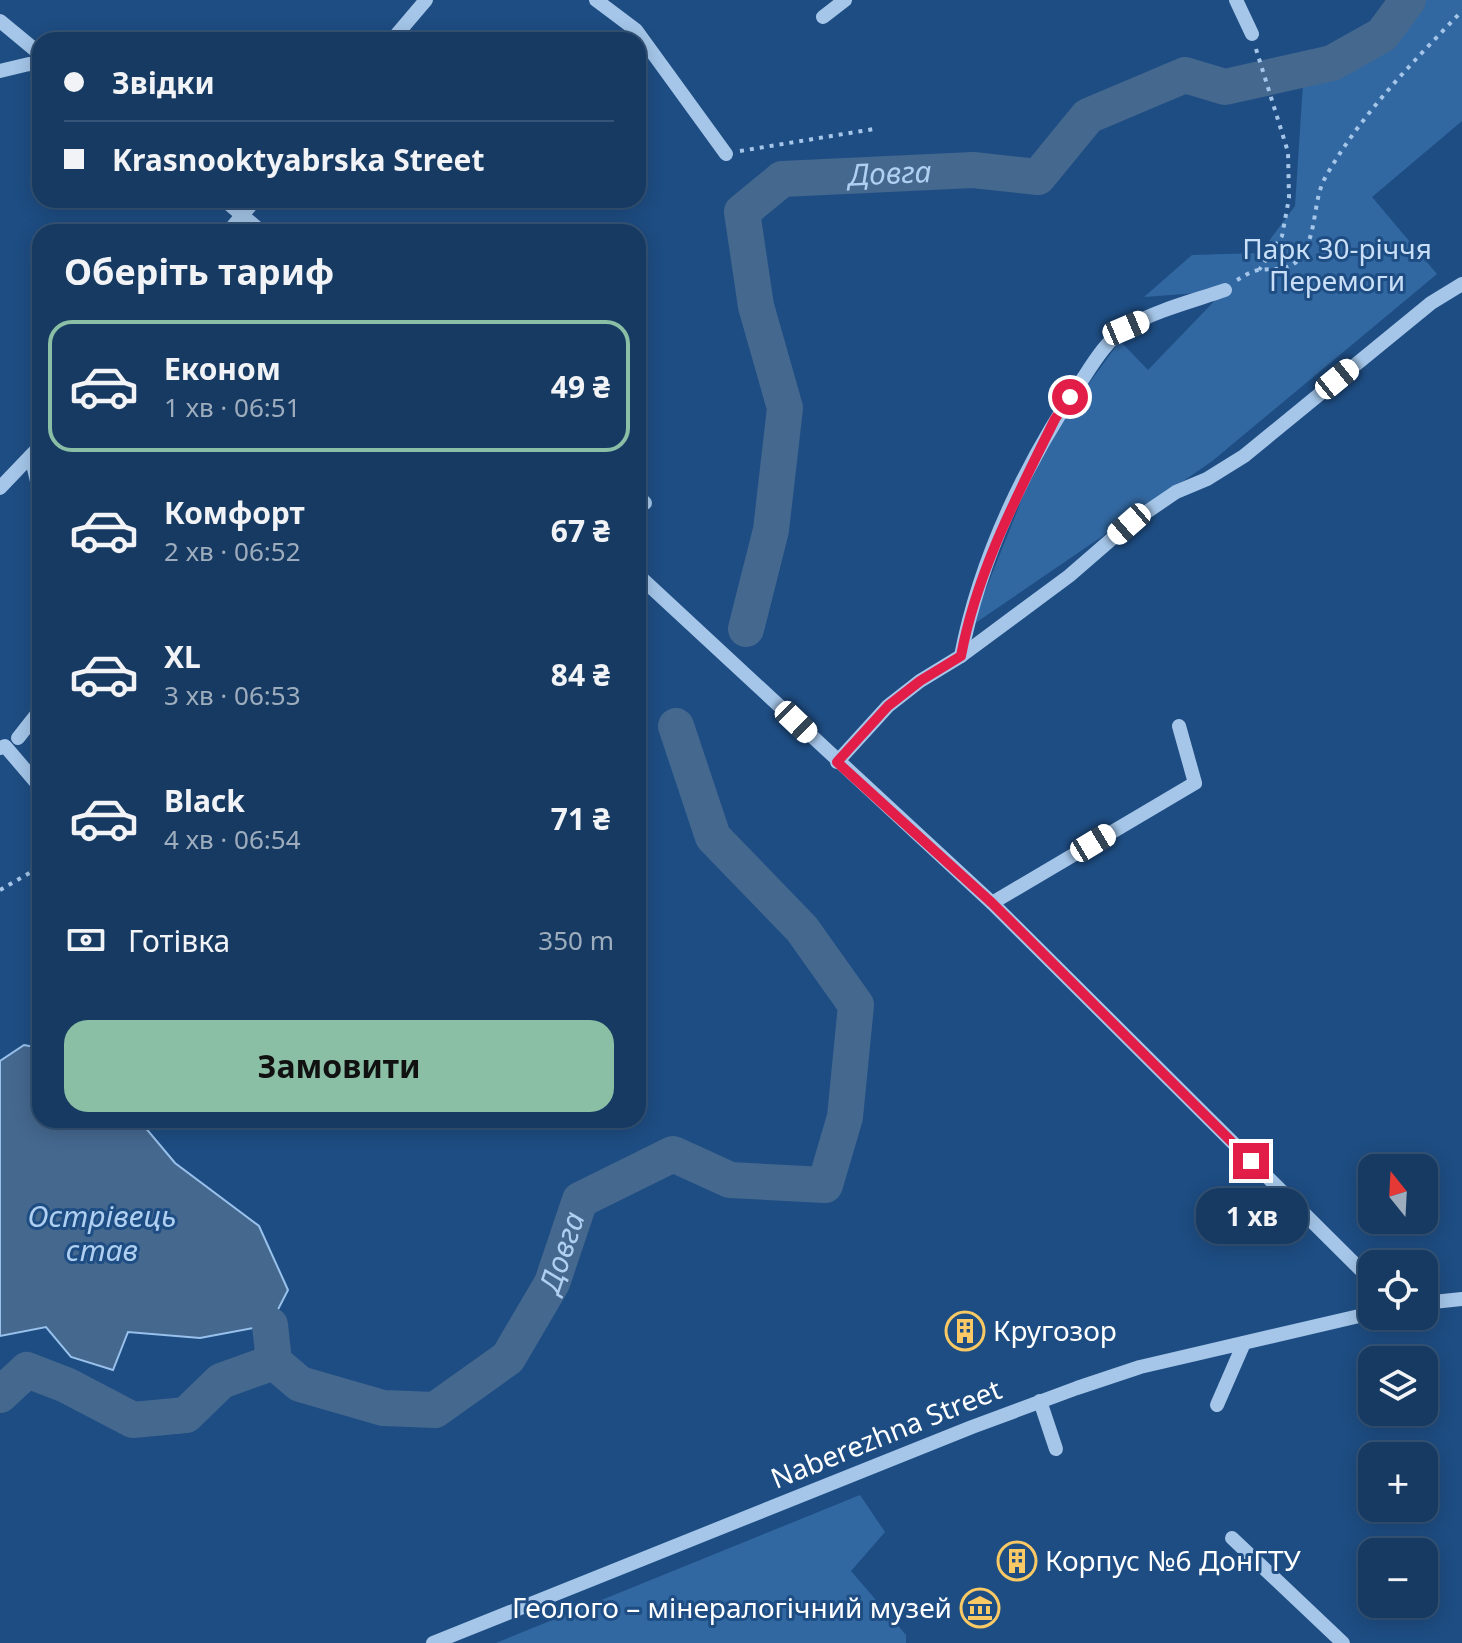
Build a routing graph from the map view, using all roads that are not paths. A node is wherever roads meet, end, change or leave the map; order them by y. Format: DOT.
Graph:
graph roads {
  1 [pos="426,0"];
  2 [pos="596,0"];
  3 [pos="845,0"];
  4 [pos="1236,0"];
  5 [pos="823,17"];
  6 [pos="0,21"];
  7 [pos="399,32"];
  8 [pos="637,32"];
  9 [pos="1252,34"];
  10 [pos="646,44"];
  11 [pos="32,47"];
  12 [pos="32,64"];
  13 [pos="0,71"];
  14 [pos="726,154"];
  15 [pos="234,208"];
  16 [pos="249,208"];
  17 [pos="243,215"];
  18 [pos="235,224"];
  19 [pos="253,224"];
  20 [pos="1462,284"];
  21 [pos="1225,290"];
  22 [pos="32,455"];
  23 [pos="0,488"];
  24 [pos="646,583"];
  25 [pos="961,656"];
  26 [pos="32,720"];
  27 [pos="1179,726"];
  28 [pos="18,738"];
  29 [pos="0,748"];
  30 [pos="837,762"];
  31 [pos="32,778"];
  32 [pos="992,903"];
  33 [pos="1358,1267"];
  34 [pos="1462,1299"];
  35 [pos="1438,1302"];
  36 [pos="1358,1316"];
  37 [pos="1244,1343"];
  38 [pos="1040,1401"];
  39 [pos="1217,1405"];
  40 [pos="1056,1449"];
  41 [pos="1232,1538"];
  42 [pos="433,1643"];
  43 [pos="1343,1643"];
  1 -- 7 [label="street"];
  2 -- 8 [label="street"];
  3 -- 5 [label="street"];
  4 -- 9 [label="street"];
  6 -- 11 [label="street"];
  10 -- 14 [label="street"];
  12 -- 13 [label="street"];
  15 -- 17 [label="street"];
  16 -- 17 [label="street"];
  17 -- 18 [label="street"];
  17 -- 19 [label="street"];
  20 -- 25 [label="street"];
  21 -- 25 [label="street"];
  22 -- 23 [label="street"];
  24 -- 30 [label="street"];
  25 -- 30 [label="street"];
  26 -- 28 [label="street"];
  27 -- 32 [label="street"];
  29 -- 31 [label="street"];
  30 -- 32 [label="street"];
  32 -- 33 [label="street"];
  34 -- 35 [label="street"];
  36 -- 37 [label="street, Naberezhna Street"];
  37 -- 38 [label="street, Naberezhna Street"];
  37 -- 39 [label="street"];
  38 -- 40 [label="street"];
  38 -- 42 [label="street, Naberezhna Street"];
  41 -- 43 [label="street"];
}
